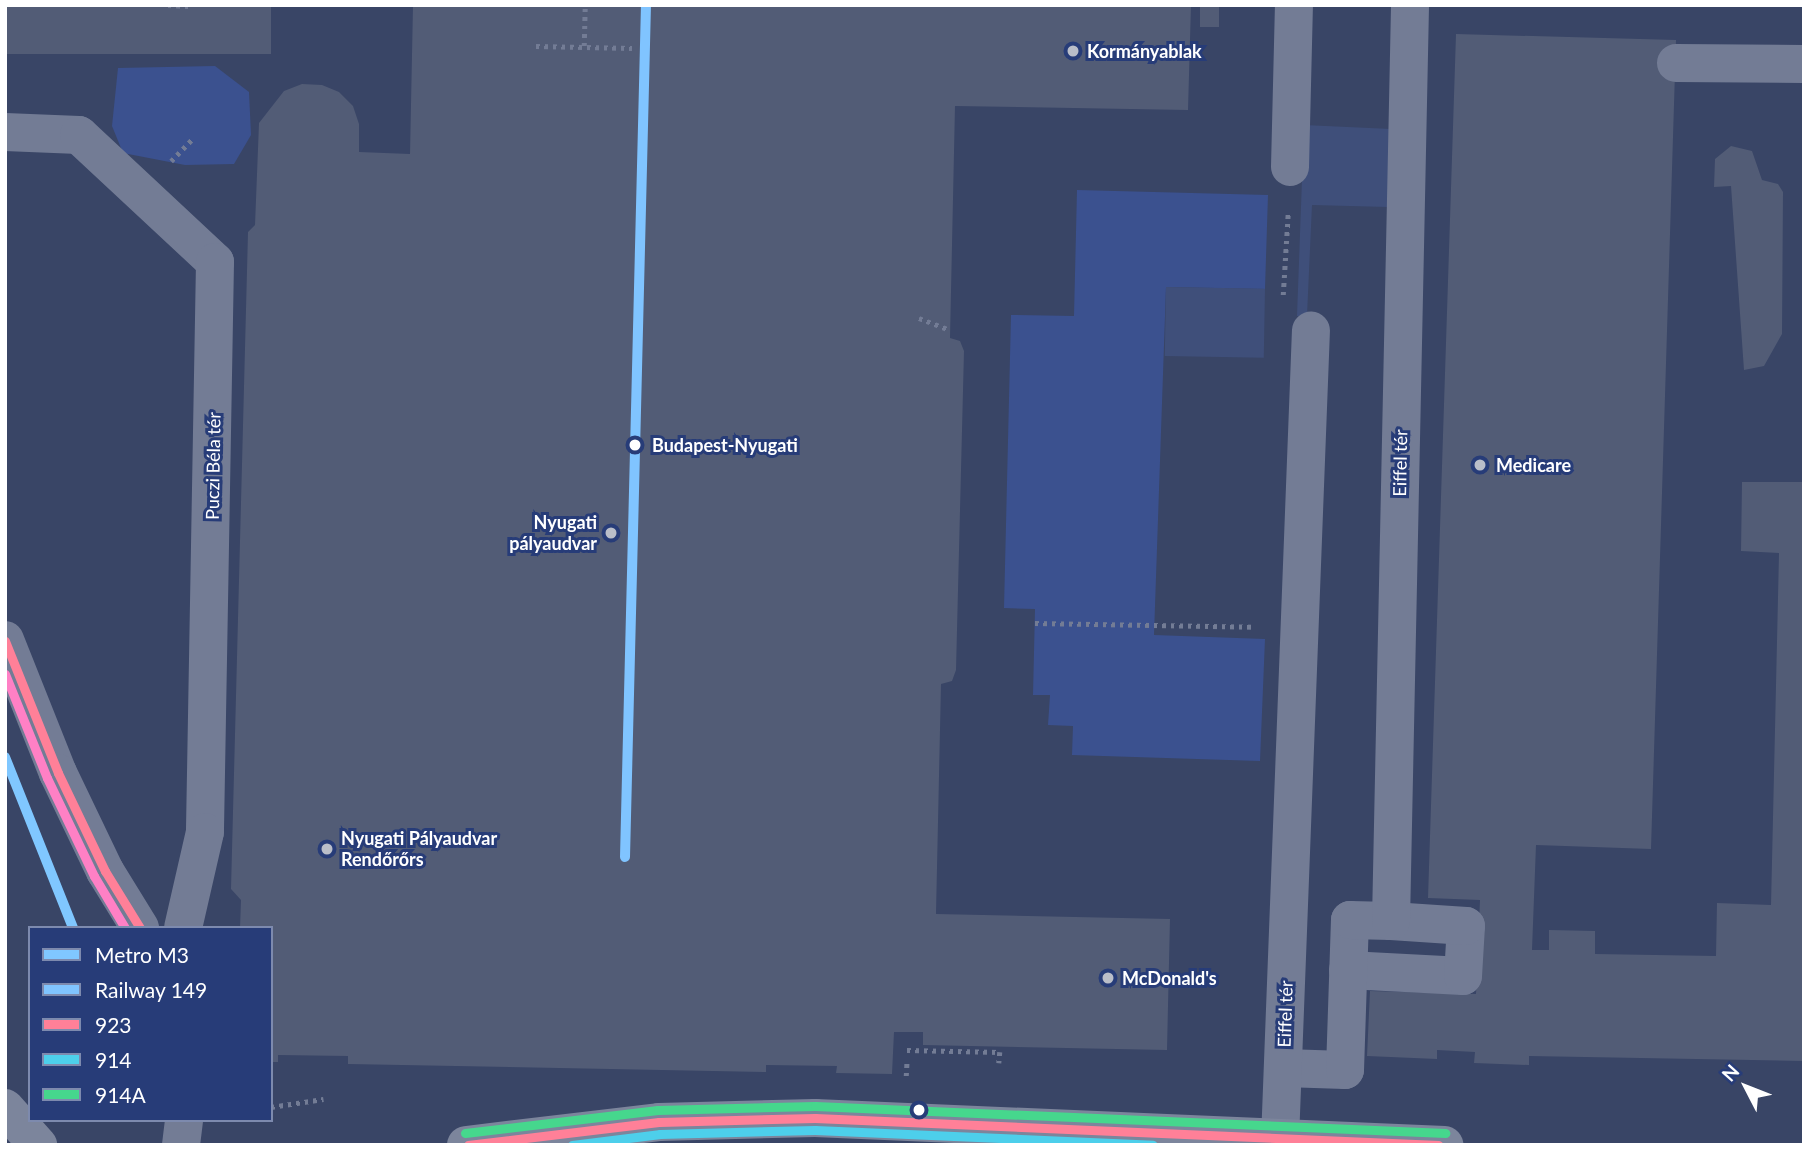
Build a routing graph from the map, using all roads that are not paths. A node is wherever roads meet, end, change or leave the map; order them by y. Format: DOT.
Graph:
graph roads {
  1 [pos="1294,5"];
  2 [pos="1410,5"];
  3 [pos="1675,63"];
  4 [pos="1804,64"];
  5 [pos="5,132"];
  6 [pos="1290,167"];
  7 [pos="1311,331"];
  8 [pos="5,640"];
  9 [pos="1391,921"];
  10 [pos="139,926"];
  11 [pos="183,926"];
  12 [pos="1348,970"];
  13 [pos="1283,1068"];
  14 [pos="5,1108"];
  15 [pos="184,1122"];
  16 [pos="5,1134"];
  17 [pos="1280,1140"];
  18 [pos="9,1145"];
  19 [pos="38,1145"];
  20 [pos="181,1145"];
  21 [pos="466,1145"];
  22 [pos="1444,1145"];
  1 -- 6 [label="street"];
  2 -- 9 [label="street, Eiffel tér"];
  3 -- 4 [label="street"];
  5 -- 11 [label="street, Puczi Béla tér"];
  7 -- 13 [label="street, Eiffel tér"];
  8 -- 10 [label="street"];
  9 -- 12 [label="street, Eiffel tér"];
  9 -- 12 [label="street, Eiffel tér"];
  12 -- 13 [label="street, Eiffel tér"];
  13 -- 17 [label="street, Eiffel tér"];
  14 -- 19 [label="main road"];
  15 -- 20 [label="street"];
  16 -- 18 [label="main road"];
  17 -- 21 [label="main road"];
  17 -- 22 [label="main road"];
}
